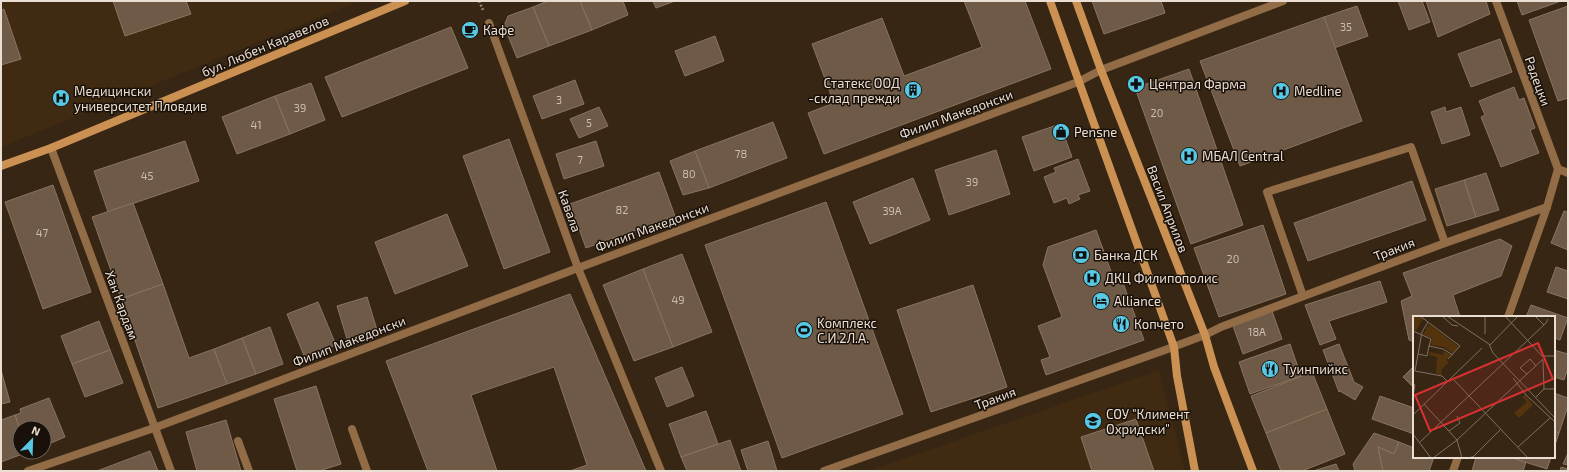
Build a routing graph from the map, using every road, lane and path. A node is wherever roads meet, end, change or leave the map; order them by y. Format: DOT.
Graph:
graph roads {
  1 [pos="405,1"];
  2 [pos="1050,1"];
  3 [pos="1076,1"];
  4 [pos="1283,1"];
  5 [pos="1496,1"];
  6 [pos="489,23"];
  7 [pos="1101,70"];
  8 [pos="1078,82"];
  9 [pos="51,148"];
  10 [pos="1,166"];
  11 [pos="1558,169"];
  12 [pos="1568,173"];
  13 [pos="1548,207"];
  14 [pos="1445,243"];
  15 [pos="578,268"];
  16 [pos="1303,296"];
  17 [pos="1508,316"];
  18 [pos="1205,335"];
  19 [pos="1174,347"];
  20 [pos="154,428"];
  21 [pos="352,429"];
  22 [pos="238,441"];
  23 [pos="1458,458"];
  24 [pos="28,471"];
  25 [pos="171,471"];
  26 [pos="249,471"];
  27 [pos="367,471"];
  28 [pos="661,471"];
  29 [pos="824,471"];
  30 [pos="1195,471"];
  31 [pos="1253,471"];
  32 [pos="1453,471"];
  1 -- 9 [label="main road, бул. Любен Каравелов"];
  2 -- 8 [label="main road"];
  3 -- 7 [label="main road, Васил Априлов"];
  4 -- 7 [label="street, Филип Македонски"];
  5 -- 11 [label="street, Радецки"];
  6 -- 15 [label="street, Кавала"];
  7 -- 8 [label="street, Филип Македонски"];
  7 -- 18 [label="main road, Васил Априлов"];
  8 -- 15 [label="street, Филип Македонски"];
  8 -- 19 [label="main road"];
  9 -- 10 [label="main road, бул. Любен Каравелов"];
  9 -- 20 [label="street, Хан Кардам"];
  11 -- 12 [label="street"];
  11 -- 13 [label="street"];
  13 -- 14 [label="street, Тракия"];
  13 -- 17 [label="street"];
  14 -- 16 [label="street, Тракия"];
  14 -- 16 [label="street"];
  15 -- 20 [label="street, Филип Македонски"];
  15 -- 28 [label="street, Кавала"];
  16 -- 18 [label="street, Тракия"];
  18 -- 19 [label="street, Тракия"];
  18 -- 31 [label="main road, Васил Априлов"];
  19 -- 29 [label="street, Тракия"];
  19 -- 30 [label="main road"];
  20 -- 24 [label="street, Филип Македонски"];
  20 -- 25 [label="street, Хан Кардам"];
  21 -- 27 [label="street"];
  22 -- 26 [label="street"];
  23 -- 32 [label="street"];
}
